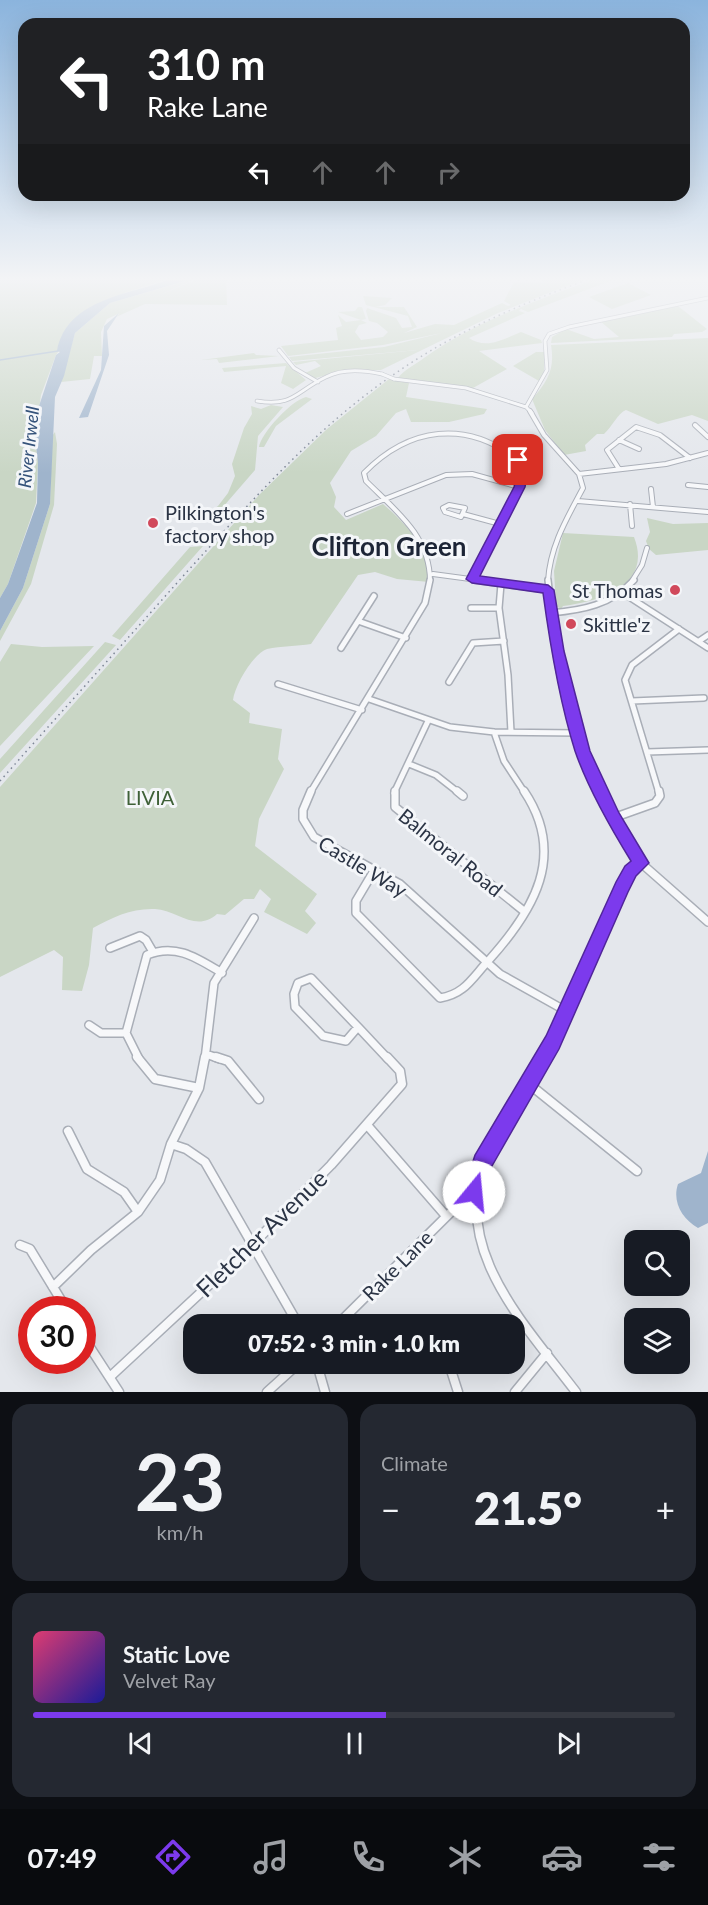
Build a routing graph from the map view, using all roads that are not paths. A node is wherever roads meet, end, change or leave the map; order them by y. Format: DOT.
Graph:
graph roads {
  1 [pos="546,343"];
  2 [pos="279,350"];
  3 [pos="318,382"];
  4 [pos="257,401"];
  5 [pos="526,407"];
  6 [pos="695,424"];
  7 [pos="708,437"];
  8 [pos="619,440"];
  9 [pos="639,449"];
  10 [pos="708,453"];
  11 [pos="690,458"];
  12 [pos="619,469"];
  13 [pos="579,474"];
  14 [pos="688,485"];
  15 [pos="519,487"];
  16 [pos="708,487"];
  17 [pos="651,489"];
  18 [pos="383,500"];
  19 [pos="578,501"];
  20 [pos="630,504"];
  21 [pos="653,507"];
  22 [pos="708,512"];
  23 [pos="347,514"];
  24 [pos="463,514"];
  25 [pos="500,524"];
  26 [pos="632,526"];
  27 [pos="646,548"];
  28 [pos="433,574"];
  29 [pos="472,579"];
  30 [pos="501,584"];
  31 [pos="548,590"];
  32 [pos="623,593"];
  33 [pos="374,596"];
  34 [pos="471,608"];
  35 [pos="499,608"];
  36 [pos="551,613"];
  37 [pos="358,621"];
  38 [pos="679,629"];
  39 [pos="708,635"];
  40 [pos="406,638"];
  41 [pos="504,641"];
  42 [pos="699,642"];
  43 [pos="341,648"];
  44 [pos="708,648"];
  45 [pos="448,682"];
  46 [pos="278,684"];
  47 [pos="704,698"];
  48 [pos="369,699"];
  49 [pos="632,701"];
  50 [pos="362,710"];
  51 [pos="428,721"];
  52 [pos="494,732"];
  53 [pos="511,732"];
  54 [pos="578,733"];
  55 [pos="707,750"];
  56 [pos="647,753"];
  57 [pos="708,757"];
  58 [pos="409,764"];
  59 [pos="463,796"];
  60 [pos="613,818"];
  61 [pos="641,863"];
  62 [pos="375,869"];
  63 [pos="525,912"];
  64 [pos="254,918"];
  65 [pos="708,922"];
  66 [pos="110,948"];
  67 [pos="153,952"];
  68 [pos="487,961"];
  69 [pos="222,973"];
  70 [pos="566,1011"];
  71 [pos="89,1025"];
  72 [pos="358,1025"];
  73 [pos="126,1033"];
  74 [pos="206,1054"];
  75 [pos="529,1084"];
  76 [pos="199,1088"];
  77 [pos="259,1099"];
  78 [pos="367,1125"];
  79 [pos="68,1131"];
  80 [pos="171,1144"];
  81 [pos="637,1171"];
  82 [pos="474,1206"];
  83 [pos="138,1212"];
  84 [pos="447,1216"];
  85 [pos="20,1245"];
  86 [pos="251,1246"];
  87 [pos="53,1287"];
  88 [pos="58,1296"];
  89 [pos="292,1314"];
  90 [pos="348,1314"];
  91 [pos="547,1353"];
  92 [pos="96,1354"];
  93 [pos="287,1374"];
  94 [pos="320,1374"];
  95 [pos="452,1374"];
  96 [pos="112,1375"];
  97 [pos="119,1392"];
  98 [pos="267,1392"];
  99 [pos="324,1392"];
  100 [pos="458,1392"];
  101 [pos="515,1392"];
  102 [pos="576,1392"];
  1 -- 5 [label="street"];
  2 -- 3 [label="street"];
  3 -- 4 [label="street"];
  3 -- 5 [label="street, bridge"];
  5 -- 13 [label="street"];
  6 -- 7 [label="street"];
  8 -- 9 [label="street"];
  8 -- 11 [label="street"];
  8 -- 12 [label="street"];
  10 -- 11 [label="street"];
  11 -- 12 [label="street"];
  12 -- 13 [label="street"];
  13 -- 19 [label="street"];
  14 -- 16 [label="street"];
  15 -- 18 [label="street"];
  15 -- 18 [label="street"];
  15 -- 25 [label="street"];
  17 -- 21 [label="street"];
  18 -- 23 [label="street"];
  18 -- 28 [label="street"];
  19 -- 20 [label="street"];
  19 -- 31 [label="street"];
  20 -- 21 [label="street"];
  20 -- 26 [label="street"];
  21 -- 22 [label="street"];
  24 -- 24 [label="street"];
  24 -- 25 [label="street"];
  25 -- 29 [label="street"];
  27 -- 32 [label="street"];
  28 -- 29 [label="street"];
  28 -- 40 [label="street, Castle Way"];
  29 -- 30 [label="street"];
  30 -- 31 [label="street"];
  30 -- 35 [label="street"];
  31 -- 36 [label="street"];
  32 -- 36 [label="street"];
  32 -- 38 [label="street"];
  33 -- 37 [label="street"];
  34 -- 35 [label="street"];
  35 -- 41 [label="street"];
  36 -- 54 [label="street"];
  37 -- 40 [label="street"];
  37 -- 43 [label="street"];
  38 -- 42 [label="street"];
  38 -- 49 [label="street"];
  39 -- 42 [label="street"];
  40 -- 48 [label="street, Castle Way"];
  41 -- 45 [label="street"];
  41 -- 53 [label="street"];
  42 -- 44 [label="street"];
  46 -- 50 [label="street"];
  47 -- 49 [label="street"];
  48 -- 50 [label="street, Castle Way"];
  48 -- 51 [label="street"];
  49 -- 56 [label="street"];
  50 -- 62 [label="street, Castle Way"];
  51 -- 52 [label="street"];
  51 -- 58 [label="street, Balmoral Road"];
  52 -- 53 [label="street"];
  52 -- 63 [label="street"];
  53 -- 54 [label="street"];
  54 -- 60 [label="street"];
  55 -- 56 [label="street"];
  55 -- 57 [label="street"];
  56 -- 60 [label="street"];
  58 -- 59 [label="street"];
  58 -- 63 [label="street, Balmoral Road"];
  60 -- 61 [label="street"];
  61 -- 65 [label="street"];
  61 -- 70 [label="street"];
  62 -- 68 [label="street, Castle Way"];
  62 -- 68 [label="street"];
  63 -- 68 [label="street"];
  64 -- 69 [label="street"];
  66 -- 67 [label="street"];
  67 -- 69 [label="street"];
  67 -- 73 [label="street"];
  68 -- 70 [label="street, Castle Way"];
  69 -- 74 [label="street"];
  70 -- 75 [label="street"];
  71 -- 73 [label="street"];
  72 -- 72 [label="street"];
  72 -- 78 [label="street, Fletcher Avenue"];
  73 -- 76 [label="street"];
  74 -- 76 [label="street"];
  74 -- 77 [label="street"];
  75 -- 81 [label="street"];
  75 -- 82 [label="street"];
  76 -- 80 [label="street"];
  78 -- 84 [label="street"];
  78 -- 86 [label="street, Fletcher Avenue"];
  79 -- 83 [label="street"];
  80 -- 83 [label="street"];
  80 -- 86 [label="street"];
  82 -- 84 [label="street, Rake Lane"];
  82 -- 91 [label="street"];
  83 -- 87 [label="street"];
  84 -- 90 [label="street, Rake Lane"];
  85 -- 87 [label="street"];
  86 -- 89 [label="street"];
  86 -- 96 [label="street, Fletcher Avenue"];
  87 -- 88 [label="street"];
  91 -- 101 [label="street"];
  91 -- 102 [label="street"];
  92 -- 96 [label="street"];
  93 -- 98 [label="street"];
  94 -- 99 [label="street"];
  95 -- 100 [label="street"];
  96 -- 97 [label="street"];
}
